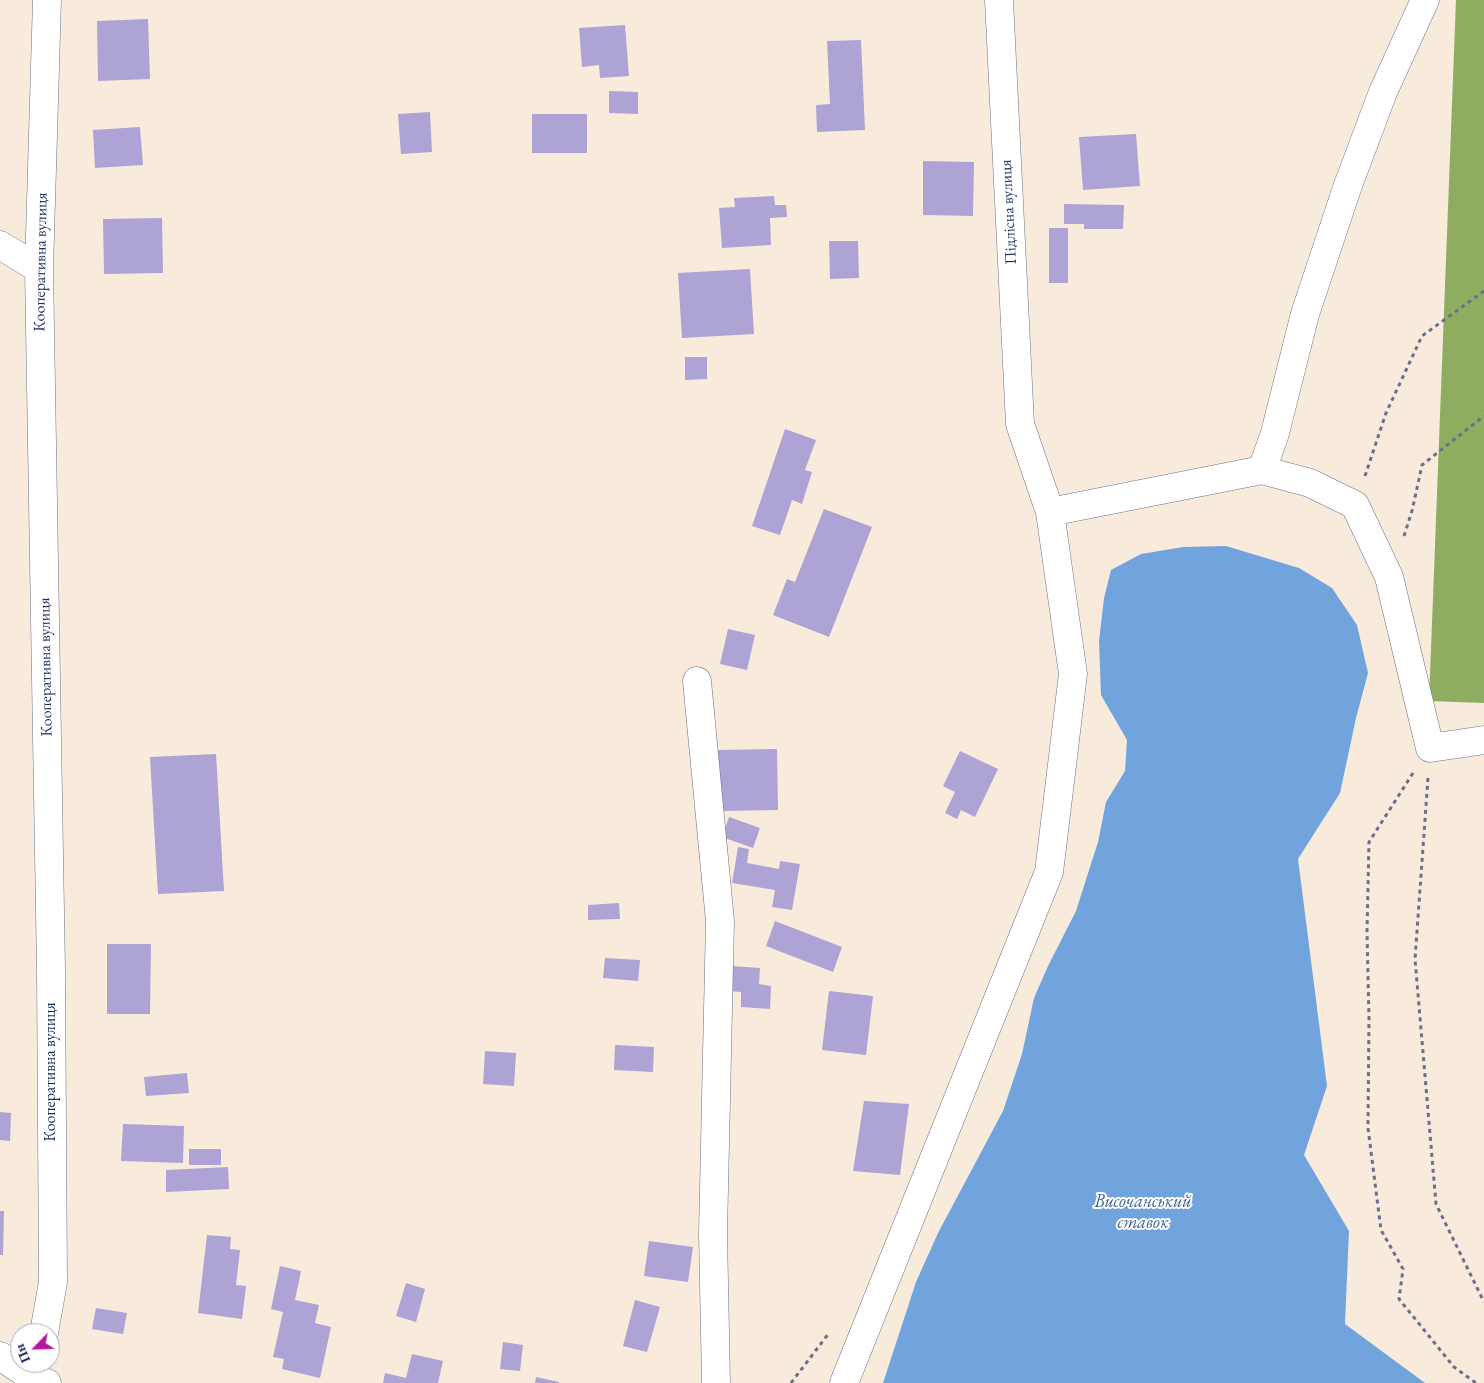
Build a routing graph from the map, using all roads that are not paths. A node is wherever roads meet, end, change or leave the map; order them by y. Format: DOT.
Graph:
graph roads {
  1 [pos="48,0"];
  2 [pos="998,0"];
  3 [pos="1425,0"];
  4 [pos="0,245"];
  5 [pos="39,269"];
  6 [pos="1262,470"];
  7 [pos="1050,512"];
  8 [pos="697,681"];
  9 [pos="1484,740"];
  10 [pos="46,1323"];
  11 [pos="0,1356"];
  12 [pos="39,1377"];
  13 [pos="716,1383"];
  14 [pos="844,1383"];
  1 -- 5 [label="street, Кооперативна вулиця"];
  2 -- 7 [label="street, Підлісна вулиця"];
  3 -- 6 [label="street"];
  4 -- 5 [label="street"];
  5 -- 10 [label="street, Кооперативна вулиця"];
  6 -- 7 [label="street"];
  6 -- 9 [label="street"];
  7 -- 14 [label="street, Підлісна вулиця"];
  8 -- 13 [label="street"];
  11 -- 12 [label="street"];
}
